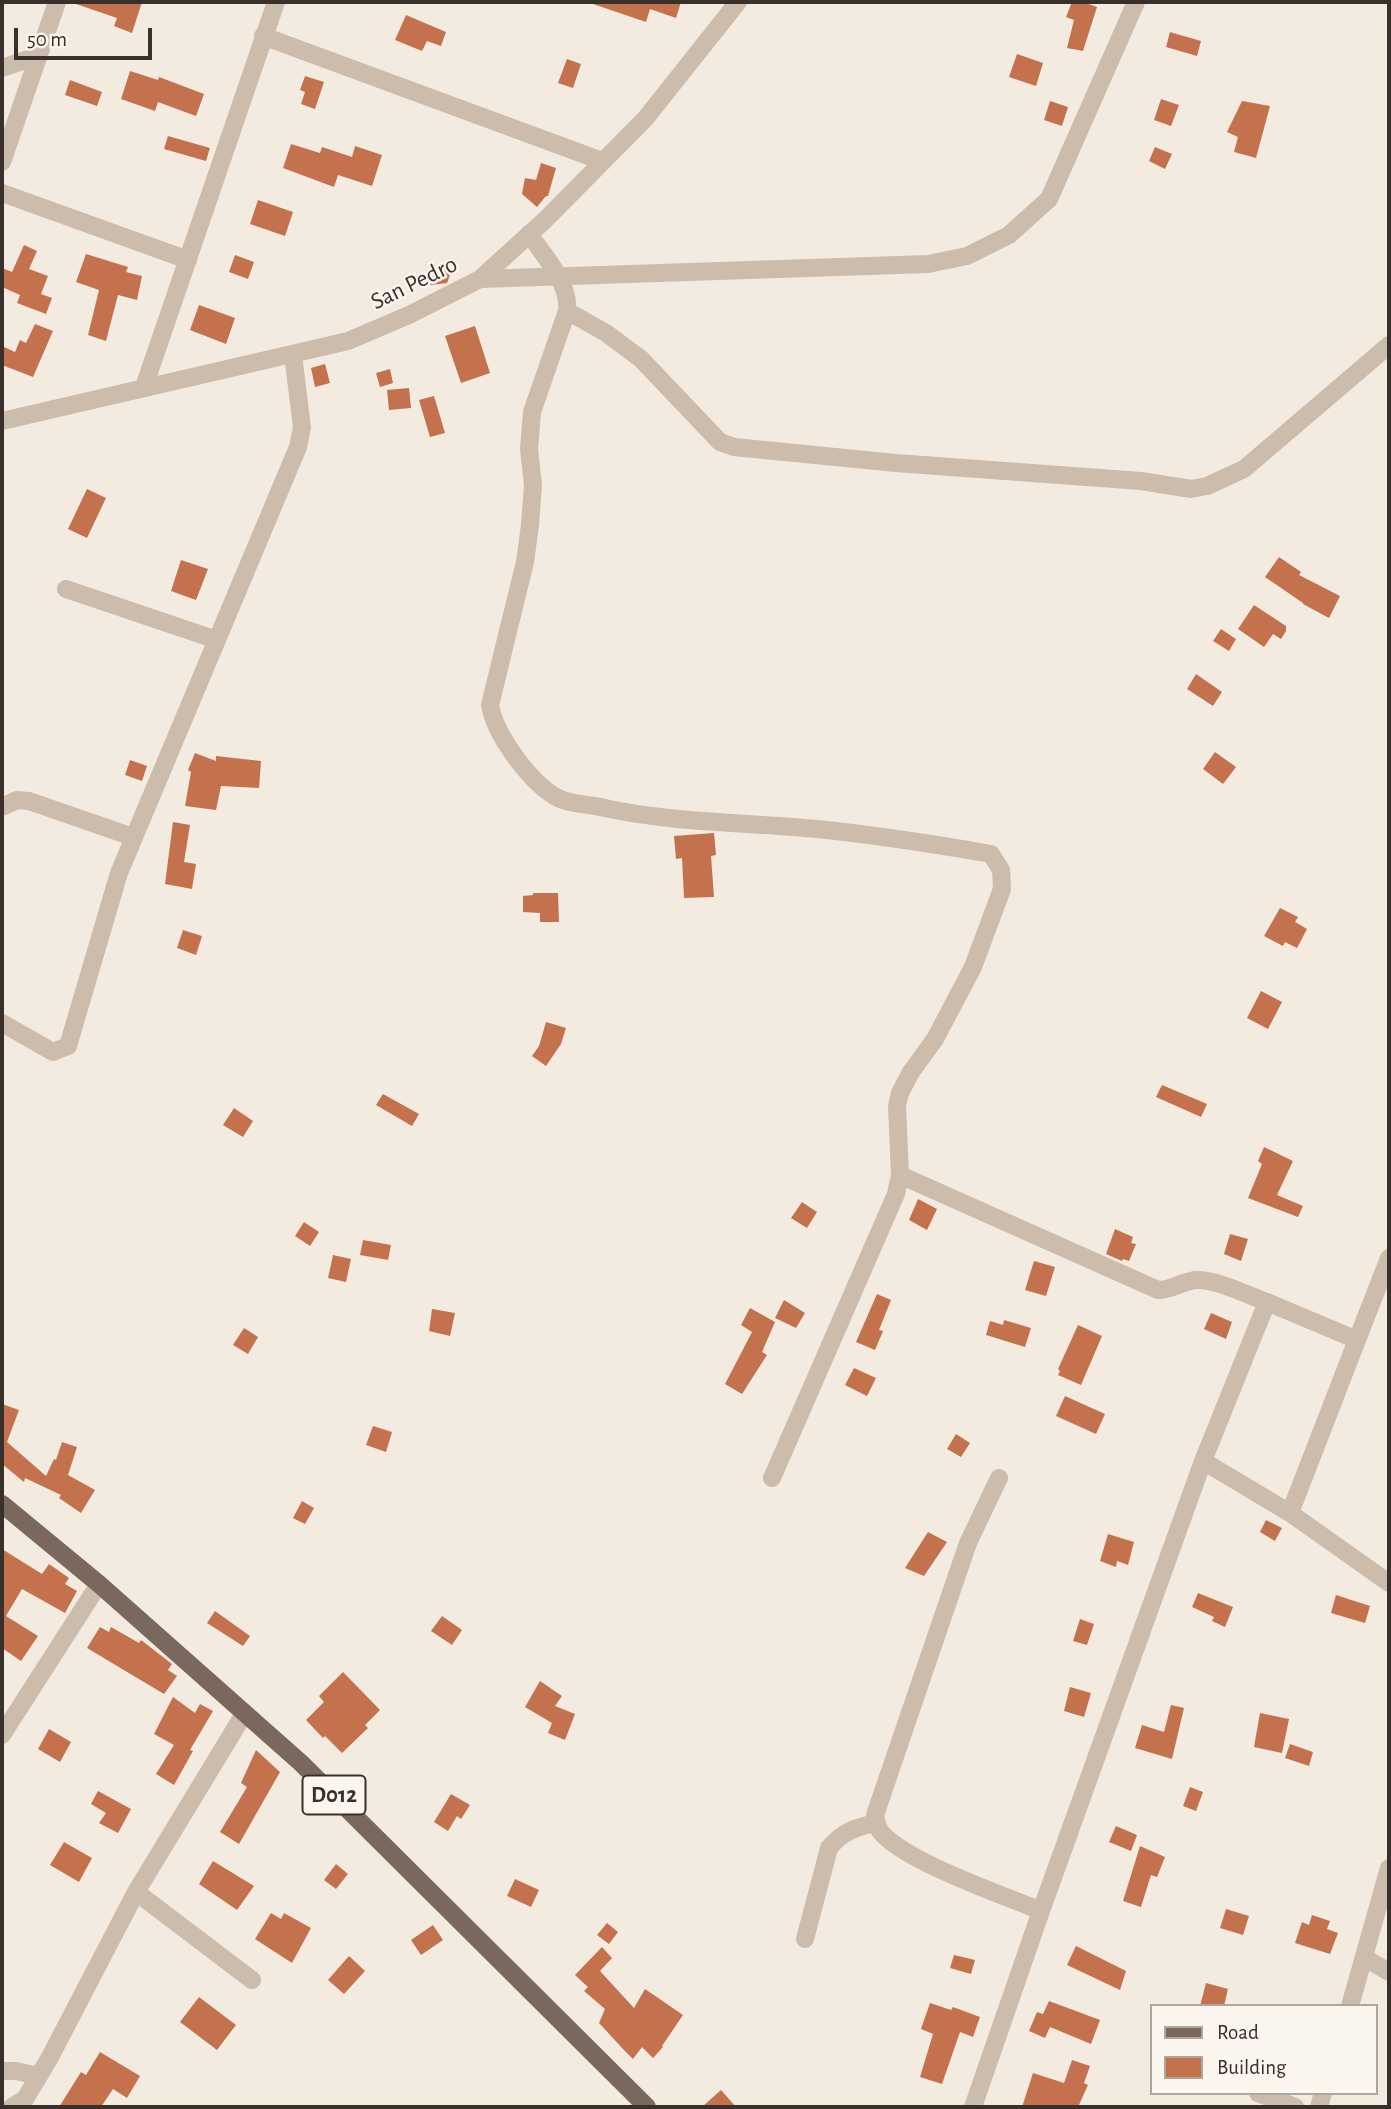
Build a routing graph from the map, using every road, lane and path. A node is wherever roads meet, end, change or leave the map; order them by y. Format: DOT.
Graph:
graph roads {
  1 [pos="57,2"];
  2 [pos="276,2"];
  3 [pos="738,2"];
  4 [pos="1136,2"];
  5 [pos="263,36"];
  6 [pos="37,56"];
  7 [pos="2,68"];
  8 [pos="602,161"];
  9 [pos="2,162"];
  10 [pos="2,193"];
  11 [pos="529,234"];
  12 [pos="187,260"];
  13 [pos="557,275"];
  14 [pos="480,279"];
  15 [pos="567,311"];
  16 [pos="1389,345"];
  17 [pos="293,355"];
  18 [pos="144,387"];
  19 [pos="2,421"];
  20 [pos="66,589"];
  21 [pos="217,640"];
  22 [pos="4,806"];
  23 [pos="133,837"];
  24 [pos="2,1023"];
  25 [pos="900,1175"];
  26 [pos="1389,1258"];
  27 [pos="1267,1302"];
  28 [pos="1357,1339"];
  29 [pos="1203,1461"];
  30 [pos="772,1478"];
  31 [pos="999,1478"];
  32 [pos="2,1504"];
  33 [pos="1290,1513"];
  34 [pos="1389,1583"];
  35 [pos="99,1584"];
  36 [pos="244,1714"];
  37 [pos="2,1735"];
  38 [pos="876,1823"];
  39 [pos="1389,1868"];
  40 [pos="136,1892"];
  41 [pos="1041,1911"];
  42 [pos="805,1939"];
  43 [pos="1365,1958"];
  44 [pos="1389,1972"];
  45 [pos="252,1980"];
  46 [pos="1351,2004"];
  47 [pos="2,2071"];
  48 [pos="38,2076"];
  49 [pos="1263,2095"];
  50 [pos="12,2107"];
  51 [pos="647,2107"];
  52 [pos="973,2107"];
  53 [pos="1295,2107"];
  1 -- 6 [label="street"];
  2 -- 5 [label="street"];
  3 -- 8 [label="street, San Pedro"];
  4 -- 13 [label="street"];
  5 -- 8 [label="street"];
  5 -- 12 [label="street"];
  6 -- 7 [label="street"];
  6 -- 9 [label="street"];
  8 -- 11 [label="street, San Pedro"];
  10 -- 12 [label="street"];
  11 -- 13 [label="street"];
  11 -- 14 [label="street, San Pedro"];
  12 -- 18 [label="street"];
  13 -- 14 [label="street"];
  13 -- 15 [label="street"];
  14 -- 17 [label="street, San Pedro"];
  15 -- 16 [label="street"];
  15 -- 25 [label="street"];
  17 -- 18 [label="street, San Pedro"];
  17 -- 21 [label="street"];
  18 -- 19 [label="street, San Pedro"];
  20 -- 21 [label="street"];
  21 -- 23 [label="street"];
  22 -- 23 [label="street"];
  23 -- 24 [label="street"];
  25 -- 27 [label="street"];
  25 -- 30 [label="street"];
  26 -- 28 [label="street"];
  27 -- 28 [label="street"];
  27 -- 29 [label="street"];
  28 -- 33 [label="street"];
  29 -- 33 [label="street"];
  29 -- 41 [label="street"];
  31 -- 38 [label="street"];
  32 -- 35 [label="main road, D012"];
  33 -- 34 [label="street"];
  35 -- 36 [label="main road, D012"];
  35 -- 37 [label="street"];
  36 -- 40 [label="street"];
  36 -- 51 [label="main road, D012"];
  38 -- 41 [label="street"];
  38 -- 42 [label="street"];
  39 -- 43 [label="street"];
  40 -- 45 [label="street"];
  40 -- 48 [label="street"];
  41 -- 52 [label="street"];
  43 -- 44 [label="street"];
  43 -- 46 [label="street"];
  47 -- 48 [label="street"];
  48 -- 50 [label="street"];
  49 -- 53 [label="street"];
}
